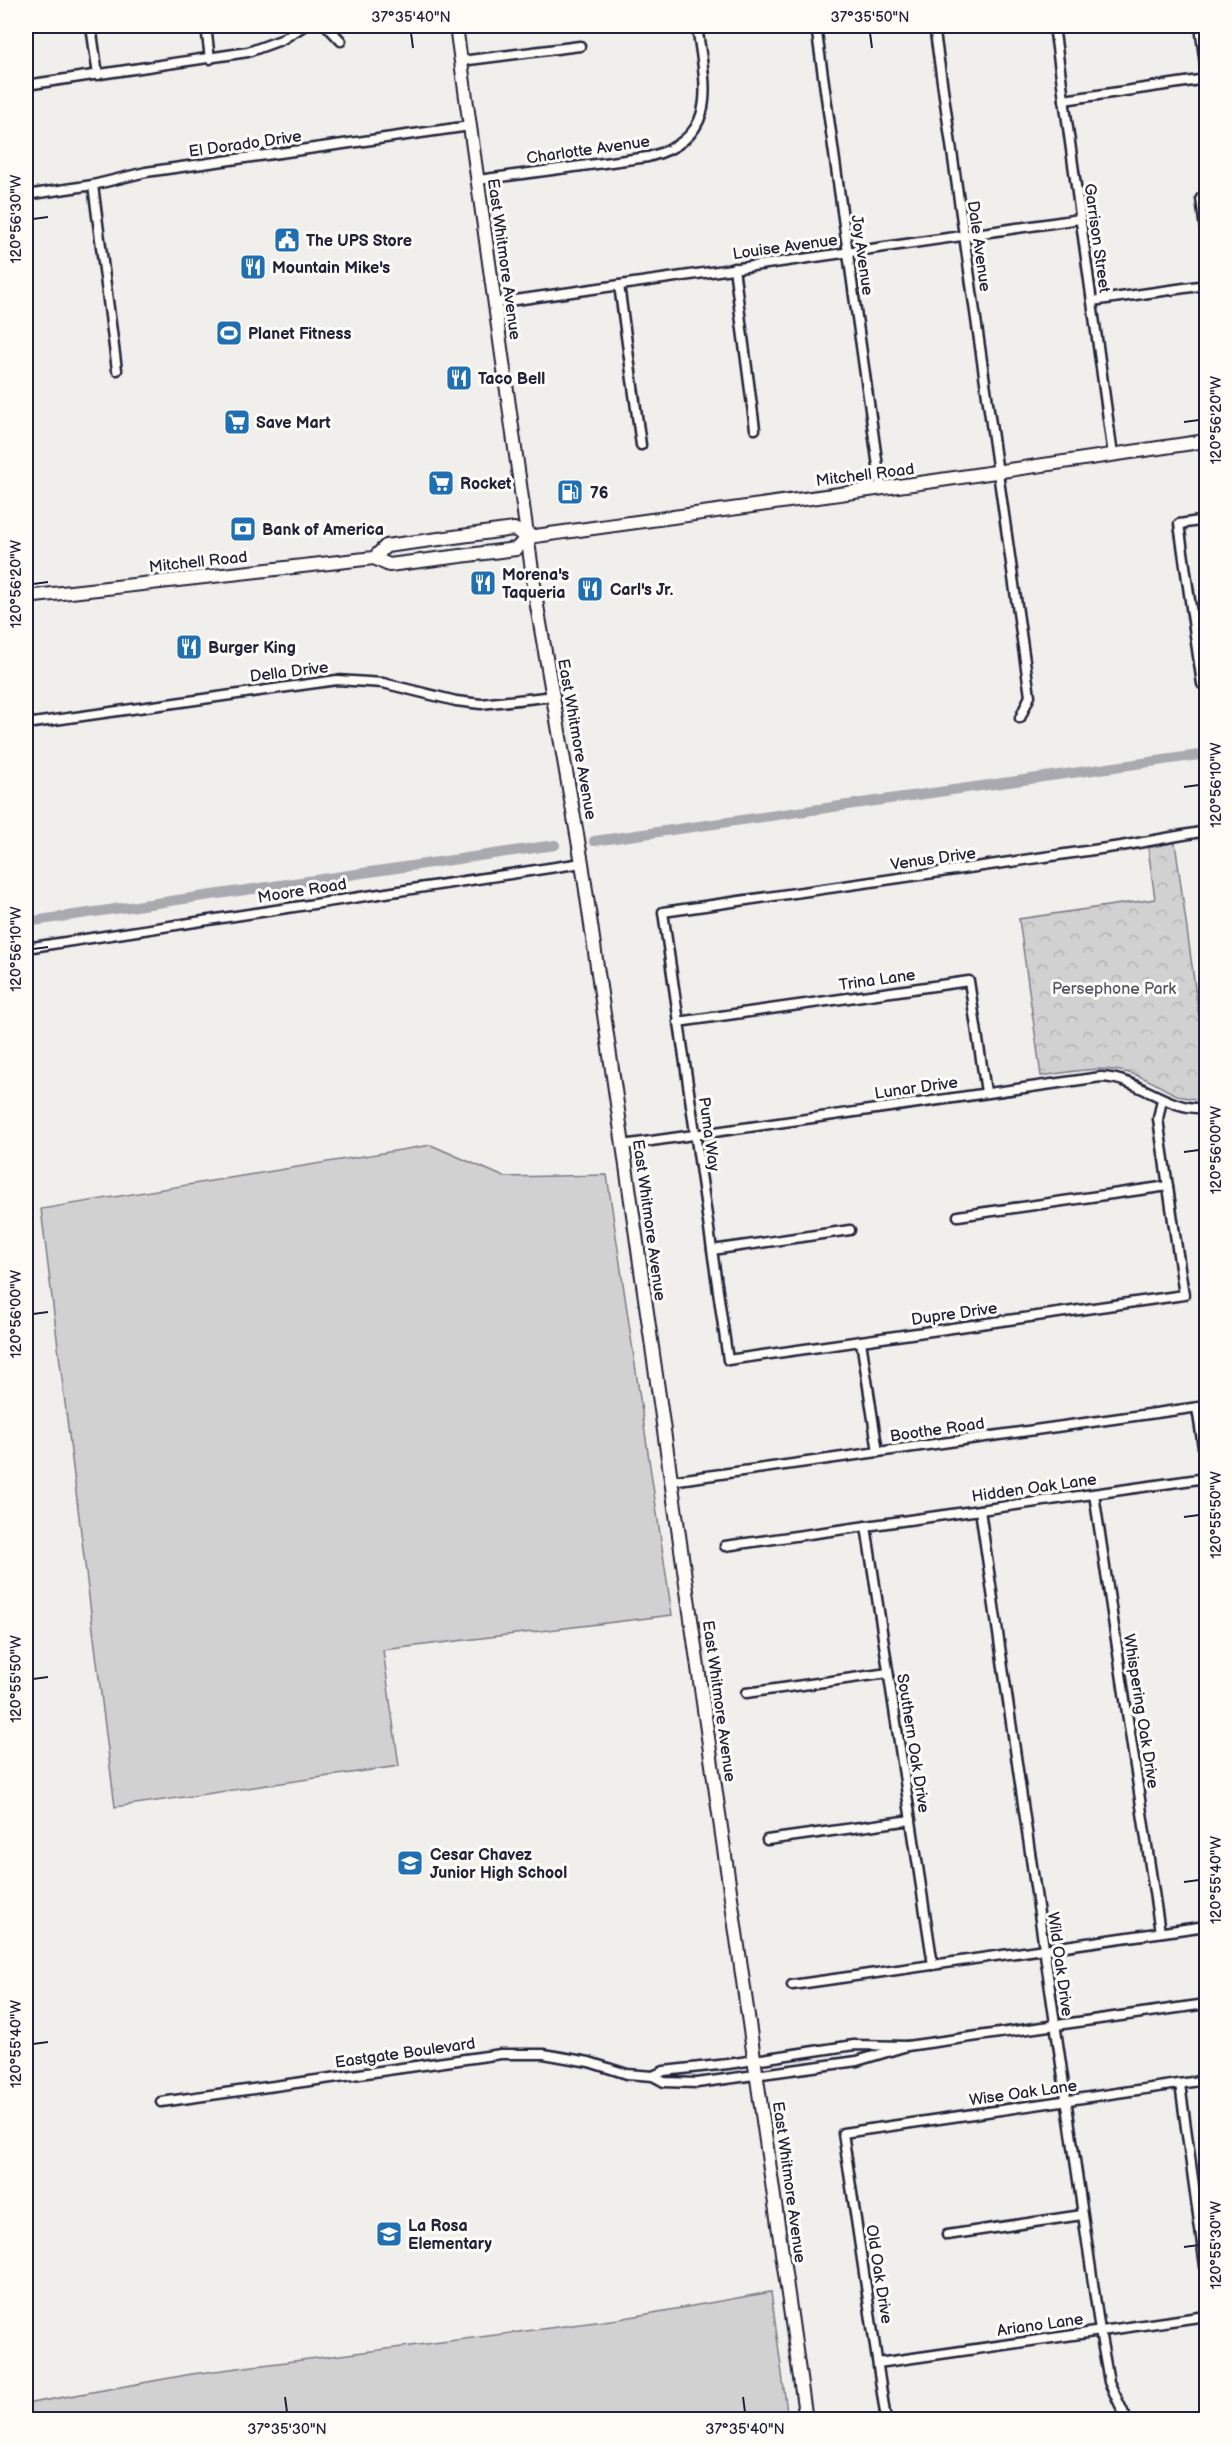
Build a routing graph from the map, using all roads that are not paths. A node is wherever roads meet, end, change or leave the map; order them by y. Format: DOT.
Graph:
graph roads {
  1 [pos="91,26"];
  2 [pos="206,26"];
  3 [pos="304,26"];
  4 [pos="327,26"];
  5 [pos="456,26"];
  6 [pos="697,26"];
  7 [pos="816,26"];
  8 [pos="934,26"];
  9 [pos="1054,26"];
  10 [pos="1200,26"];
  11 [pos="341,41"];
  12 [pos="580,46"];
  13 [pos="210,59"];
  14 [pos="461,61"];
  15 [pos="1206,72"];
  16 [pos="98,75"];
  17 [pos="1206,79"];
  18 [pos="26,85"];
  19 [pos="1064,99"];
  20 [pos="470,126"];
  21 [pos="478,180"];
  22 [pos="93,185"];
  23 [pos="26,195"];
  24 [pos="1201,198"];
  25 [pos="1080,219"];
  26 [pos="963,236"];
  27 [pos="1206,237"];
  28 [pos="847,252"];
  29 [pos="734,268"];
  30 [pos="619,285"];
  31 [pos="1206,285"];
  32 [pos="1092,302"];
  33 [pos="495,303"];
  34 [pos="117,370"];
  35 [pos="755,429"];
  36 [pos="1206,441"];
  37 [pos="641,445"];
  38 [pos="1113,455"];
  39 [pos="996,471"];
  40 [pos="881,488"];
  41 [pos="1206,520"];
  42 [pos="528,537"];
  43 [pos="374,558"];
  44 [pos="26,597"];
  45 [pos="1204,684"];
  46 [pos="555,696"];
  47 [pos="1020,718"];
  48 [pos="26,724"];
  49 [pos="1206,831"];
  50 [pos="582,862"];
  51 [pos="663,912"];
  52 [pos="26,948"];
  53 [pos="678,1022"];
  54 [pos="986,1092"];
  55 [pos="1161,1099"];
  56 [pos="1206,1108"];
  57 [pos="695,1134"];
  58 [pos="623,1145"];
  59 [pos="1168,1186"];
  60 [pos="958,1216"];
  61 [pos="850,1230"];
  62 [pos="712,1250"];
  63 [pos="861,1341"];
  64 [pos="728,1360"];
  65 [pos="1202,1407"];
  66 [pos="878,1452"];
  67 [pos="1206,1467"];
  68 [pos="1206,1478"];
  69 [pos="671,1481"];
  70 [pos="1094,1494"];
  71 [pos="980,1510"];
  72 [pos="866,1526"];
  73 [pos="725,1546"];
  74 [pos="888,1673"];
  75 [pos="746,1693"];
  76 [pos="911,1820"];
  77 [pos="767,1840"];
  78 [pos="1206,1926"];
  79 [pos="1160,1932"];
  80 [pos="1044,1949"];
  81 [pos="933,1965"];
  82 [pos="792,1985"];
  83 [pos="1206,2004"];
  84 [pos="1055,2026"];
  85 [pos="907,2046"];
  86 [pos="756,2060"];
  87 [pos="758,2075"];
  88 [pos="653,2076"];
  89 [pos="1206,2080"];
  90 [pos="1180,2084"];
  91 [pos="1066,2100"];
  92 [pos="161,2102"];
  93 [pos="843,2133"];
  94 [pos="1082,2215"];
  95 [pos="947,2235"];
  96 [pos="1206,2273"];
  97 [pos="1206,2316"];
  98 [pos="1100,2331"];
  99 [pos="878,2363"];
  100 [pos="806,2420"];
  101 [pos="886,2420"];
  102 [pos="1127,2420"];
  1 -- 16 [label="street"];
  2 -- 13 [label="street"];
  3 -- 13 [label="street"];
  4 -- 11 [label="street"];
  5 -- 14 [label="main road, East Whitmore Avenue"];
  6 -- 21 [label="street, Charlotte Avenue"];
  7 -- 28 [label="street, Joy Avenue"];
  8 -- 26 [label="street, Dale Avenue"];
  9 -- 19 [label="street, Garrison Street"];
  10 -- 15 [label="street"];
  12 -- 14 [label="street"];
  13 -- 16 [label="street"];
  14 -- 20 [label="main road, East Whitmore Avenue"];
  16 -- 18 [label="street"];
  17 -- 19 [label="street"];
  19 -- 25 [label="street, Garrison Street"];
  20 -- 21 [label="main road, East Whitmore Avenue"];
  20 -- 22 [label="street, El Dorado Drive"];
  21 -- 33 [label="main road, East Whitmore Avenue"];
  22 -- 23 [label="street, El Dorado Drive"];
  22 -- 34 [label="street"];
  24 -- 27 [label="street"];
  25 -- 26 [label="street, Louise Avenue"];
  25 -- 32 [label="street, Garrison Street"];
  26 -- 28 [label="street, Louise Avenue"];
  26 -- 39 [label="street, Dale Avenue"];
  28 -- 29 [label="street, Louise Avenue"];
  28 -- 40 [label="street, Joy Avenue"];
  29 -- 30 [label="street, Louise Avenue"];
  29 -- 35 [label="street"];
  30 -- 33 [label="street, Louise Avenue"];
  30 -- 37 [label="street"];
  31 -- 32 [label="street"];
  32 -- 38 [label="street, Garrison Street"];
  33 -- 42 [label="main road, East Whitmore Avenue"];
  36 -- 38 [label="main road, Mitchell Road"];
  38 -- 39 [label="main road, Mitchell Road"];
  39 -- 40 [label="main road, Mitchell Road"];
  39 -- 47 [label="street, Dale Avenue"];
  40 -- 42 [label="main road, Mitchell Road"];
  41 -- 45 [label="street"];
  42 -- 43 [label="main road, Mitchell Road"];
  42 -- 43 [label="main road, Mitchell Road"];
  42 -- 46 [label="main road, East Whitmore Avenue"];
  43 -- 44 [label="main road, Mitchell Road"];
  46 -- 48 [label="street, Della Drive"];
  46 -- 50 [label="main road, East Whitmore Avenue"];
  49 -- 51 [label="street, Venus Drive"];
  50 -- 52 [label="street, Moore Road"];
  50 -- 58 [label="main road, East Whitmore Avenue"];
  51 -- 53 [label="street, Puma Way"];
  53 -- 54 [label="street, Trina Lane"];
  53 -- 57 [label="street, Puma Way"];
  54 -- 55 [label="street, Lunar Drive"];
  54 -- 57 [label="street, Lunar Drive"];
  55 -- 56 [label="street, Lunar Drive"];
  55 -- 59 [label="street"];
  57 -- 58 [label="street, Lunar Drive"];
  57 -- 62 [label="street, Puma Way"];
  58 -- 69 [label="main road, East Whitmore Avenue"];
  59 -- 60 [label="street"];
  59 -- 63 [label="street, Dupre Drive"];
  61 -- 62 [label="street"];
  62 -- 64 [label="street, Puma Way"];
  63 -- 64 [label="street, Dupre Drive"];
  63 -- 66 [label="street"];
  65 -- 66 [label="street, Boothe Road"];
  65 -- 67 [label="street"];
  66 -- 69 [label="street, Boothe Road"];
  68 -- 70 [label="street, Hidden Oak Lane"];
  69 -- 86 [label="main road, East Whitmore Avenue"];
  70 -- 71 [label="street, Hidden Oak Lane"];
  70 -- 79 [label="street, Whispering Oak Drive"];
  71 -- 72 [label="street, Hidden Oak Lane"];
  71 -- 80 [label="street, Wild Oak Drive"];
  72 -- 73 [label="street, Hidden Oak Lane"];
  72 -- 74 [label="street, Southern Oak Drive"];
  74 -- 75 [label="street"];
  74 -- 76 [label="street, Southern Oak Drive"];
  76 -- 77 [label="street"];
  76 -- 81 [label="street, Southern Oak Drive"];
  78 -- 79 [label="street"];
  79 -- 80 [label="street"];
  80 -- 81 [label="street"];
  80 -- 84 [label="street, Wild Oak Drive"];
  81 -- 82 [label="street"];
  83 -- 84 [label="street, Eastgate Boulevard"];
  84 -- 85 [label="street, Eastgate Boulevard"];
  84 -- 91 [label="street, Wild Oak Drive"];
  85 -- 86 [label="street, Eastgate Boulevard"];
  85 -- 87 [label="street, Eastgate Boulevard"];
  86 -- 87 [label="main road, East Whitmore Avenue"];
  86 -- 88 [label="street, Eastgate Boulevard"];
  87 -- 88 [label="street, Eastgate Boulevard"];
  87 -- 100 [label="main road, East Whitmore Avenue"];
  88 -- 92 [label="street, Eastgate Boulevard"];
  89 -- 90 [label="street, Wise Oak Lane"];
  90 -- 91 [label="street, Wise Oak Lane"];
  90 -- 96 [label="street"];
  91 -- 93 [label="street, Wise Oak Lane"];
  91 -- 94 [label="street, Wild Oak Drive"];
  93 -- 99 [label="street, Old Oak Drive"];
  94 -- 95 [label="street"];
  94 -- 98 [label="street, Wild Oak Drive"];
  97 -- 98 [label="street, Ariano Lane"];
  98 -- 99 [label="street, Ariano Lane"];
  98 -- 102 [label="street, Wild Oak Drive"];
  99 -- 101 [label="street, Old Oak Drive"];
}
